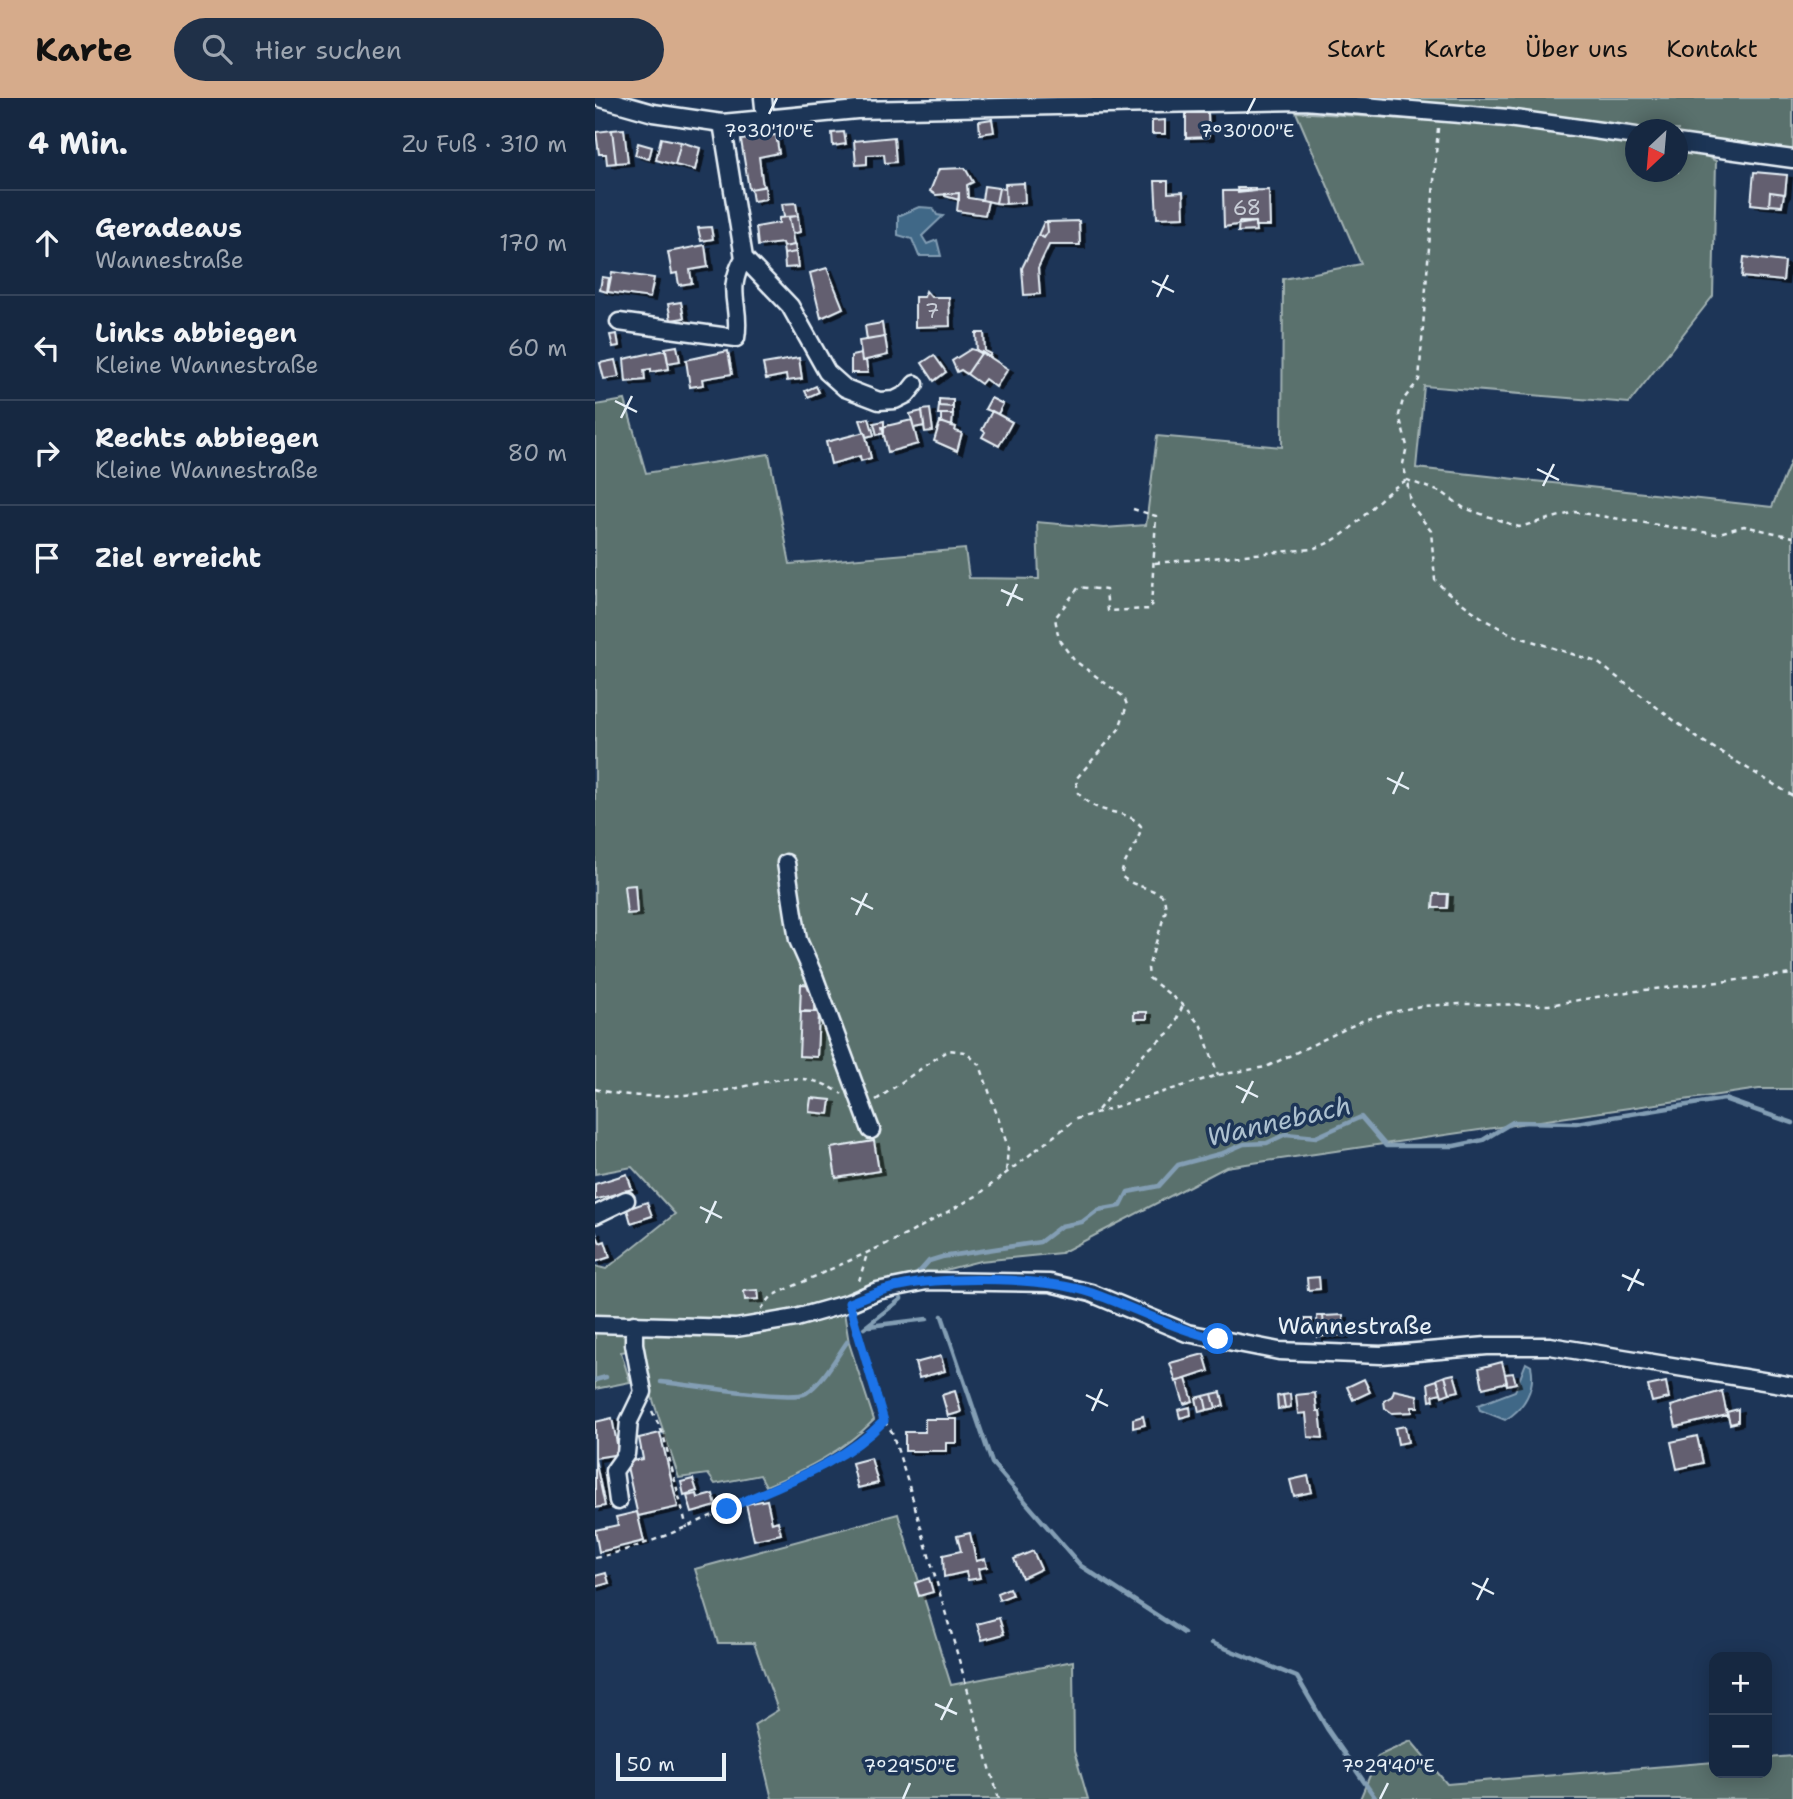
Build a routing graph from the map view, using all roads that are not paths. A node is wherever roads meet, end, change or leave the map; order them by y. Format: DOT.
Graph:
graph roads {
  1 [pos="600,98"];
  2 [pos="763,98"];
  3 [pos="765,117"];
  4 [pos="722,122"];
  5 [pos="1625,135"];
  6 [pos="1688,144"];
  7 [pos="1793,159"];
  8 [pos="744,258"];
  9 [pos="619,323"];
  10 [pos="915,384"];
  11 [pos="786,863"];
  12 [pos="871,1130"];
  13 [pos="626,1200"];
  14 [pos="595,1215"];
  15 [pos="595,1324"];
  16 [pos="634,1324"];
  17 [pos="1793,1387"];
  18 [pos="618,1501"];
  1 -- 4 [label="street"];
  2 -- 3 [label="street"];
  3 -- 4 [label="street"];
  3 -- 5 [label="street"];
  4 -- 8 [label="street"];
  6 -- 7 [label="street"];
  8 -- 9 [label="street"];
  8 -- 10 [label="street"];
  11 -- 12 [label="street"];
  13 -- 14 [label="street"];
  15 -- 16 [label="street, Wannestraße"];
  16 -- 17 [label="street, Wannestraße"];
  16 -- 18 [label="street"];
}
